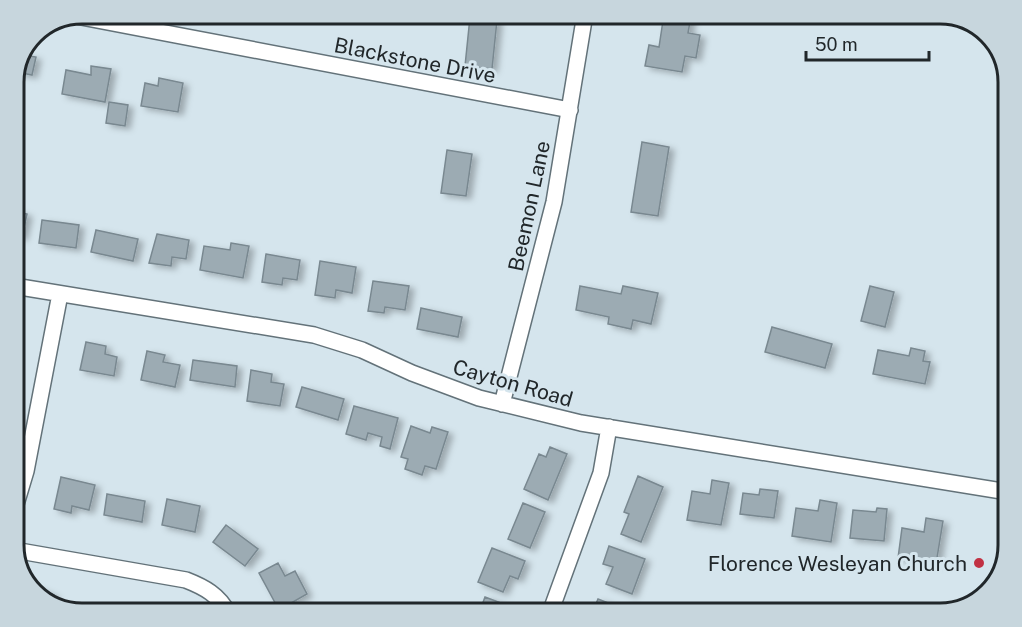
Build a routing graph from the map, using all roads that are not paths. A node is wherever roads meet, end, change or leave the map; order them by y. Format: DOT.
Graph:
graph roads {
  1 [pos="118,24"];
  2 [pos="583,24"];
  3 [pos="570,110"];
  4 [pos="24,288"];
  5 [pos="60,294"];
  6 [pos="502,404"];
  7 [pos="609,427"];
  8 [pos="24,478"];
  9 [pos="998,490"];
  10 [pos="25,552"];
  11 [pos="220,603"];
  12 [pos="554,603"];
  1 -- 3 [label="street, Blackstone Drive"];
  2 -- 3 [label="street, Beemon Lane"];
  3 -- 6 [label="street, Beemon Lane"];
  4 -- 5 [label="street, Cayton Road"];
  5 -- 6 [label="street, Cayton Road"];
  5 -- 8 [label="street"];
  6 -- 7 [label="street, Cayton Road"];
  7 -- 9 [label="street, Cayton Road"];
  7 -- 12 [label="street"];
  10 -- 11 [label="street"];
}
